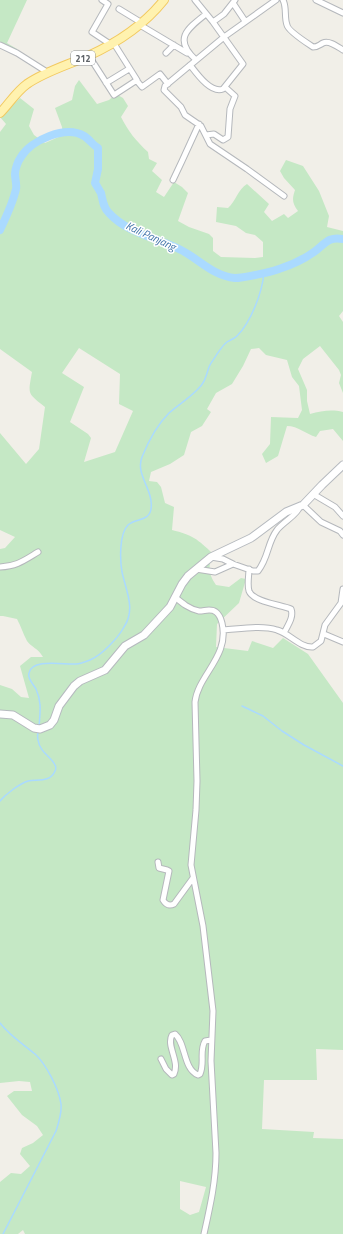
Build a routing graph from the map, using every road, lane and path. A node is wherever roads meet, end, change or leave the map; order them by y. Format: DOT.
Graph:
graph roads {
  1 [pos="102,0"];
  2 [pos="164,0"];
  3 [pos="195,0"];
  4 [pos="276,0"];
  5 [pos="283,0"];
  6 [pos="316,0"];
  7 [pos="234,2"];
  8 [pos="119,9"];
  9 [pos="343,13"];
  10 [pos="206,14"];
  11 [pos="245,21"];
  12 [pos="213,22"];
  13 [pos="141,24"];
  14 [pos="224,37"];
  15 [pos="112,43"];
  16 [pos="174,45"];
  17 [pos="1,47"];
  18 [pos="343,50"];
  19 [pos="166,52"];
  20 [pos="188,53"];
  21 [pos="89,56"];
  22 [pos="196,60"];
  23 [pos="190,65"];
  24 [pos="129,69"];
  25 [pos="52,70"];
  26 [pos="137,81"];
  27 [pos="106,83"];
  28 [pos="168,84"];
  29 [pos="224,87"];
  30 [pos="0,113"];
  31 [pos="199,124"];
  32 [pos="206,135"];
  33 [pos="172,180"];
  34 [pos="284,196"];
  35 [pos="343,466"];
  36 [pos="313,494"];
  37 [pos="301,507"];
  38 [pos="343,516"];
  39 [pos="343,535"];
  40 [pos="38,552"];
  41 [pos="211,557"];
  42 [pos="233,564"];
  43 [pos="0,567"];
  44 [pos="196,569"];
  45 [pos="249,569"];
  46 [pos="343,589"];
  47 [pos="175,597"];
  48 [pos="342,604"];
  49 [pos="224,630"];
  50 [pos="284,633"];
  51 [pos="324,634"];
  52 [pos="343,642"];
  53 [pos="0,714"];
  54 [pos="158,862"];
  55 [pos="193,878"];
  56 [pos="211,1040"];
  57 [pos="160,1059"];
  58 [pos="204,1234"];
  1 -- 15 [label="street"];
  2 -- 13 [label="main road, 212"];
  3 -- 10 [label="street"];
  4 -- 11 [label="street"];
  5 -- 18 [label="street"];
  6 -- 9 [label="street"];
  7 -- 11 [label="street"];
  7 -- 12 [label="street"];
  8 -- 13 [label="street"];
  10 -- 12 [label="street"];
  10 -- 20 [label="street"];
  11 -- 14 [label="street"];
  12 -- 14 [label="street"];
  13 -- 15 [label="main road, 212"];
  13 -- 16 [label="street"];
  14 -- 22 [label="street"];
  14 -- 29 [label="street"];
  15 -- 21 [label="main road, 212"];
  15 -- 24 [label="street"];
  16 -- 19 [label="street"];
  16 -- 20 [label="street"];
  17 -- 25 [label="street"];
  20 -- 22 [label="street"];
  21 -- 25 [label="main road, 212"];
  21 -- 27 [label="street"];
  22 -- 23 [label="street"];
  23 -- 28 [label="street"];
  23 -- 29 [label="street"];
  24 -- 26 [label="street"];
  24 -- 27 [label="street"];
  25 -- 30 [label="main road, 212"];
  26 -- 27 [label="street"];
  26 -- 28 [label="street"];
  28 -- 31 [label="street"];
  29 -- 32 [label="street"];
  31 -- 32 [label="street"];
  31 -- 33 [label="street"];
  32 -- 34 [label="street"];
  35 -- 36 [label="street"];
  36 -- 37 [label="street"];
  36 -- 38 [label="street"];
  37 -- 39 [label="street"];
  37 -- 41 [label="street"];
  37 -- 45 [label="street"];
  40 -- 43 [label="street"];
  41 -- 42 [label="street"];
  41 -- 44 [label="street"];
  42 -- 44 [label="street"];
  42 -- 45 [label="street"];
  44 -- 47 [label="street"];
  45 -- 50 [label="street"];
  46 -- 48 [label="street"];
  47 -- 49 [label="street"];
  47 -- 53 [label="street"];
  48 -- 51 [label="street"];
  49 -- 50 [label="street"];
  49 -- 55 [label="street"];
  50 -- 51 [label="street"];
  51 -- 52 [label="street"];
  54 -- 55 [label="street"];
  55 -- 56 [label="street"];
  56 -- 57 [label="street"];
  56 -- 58 [label="street"];
}
